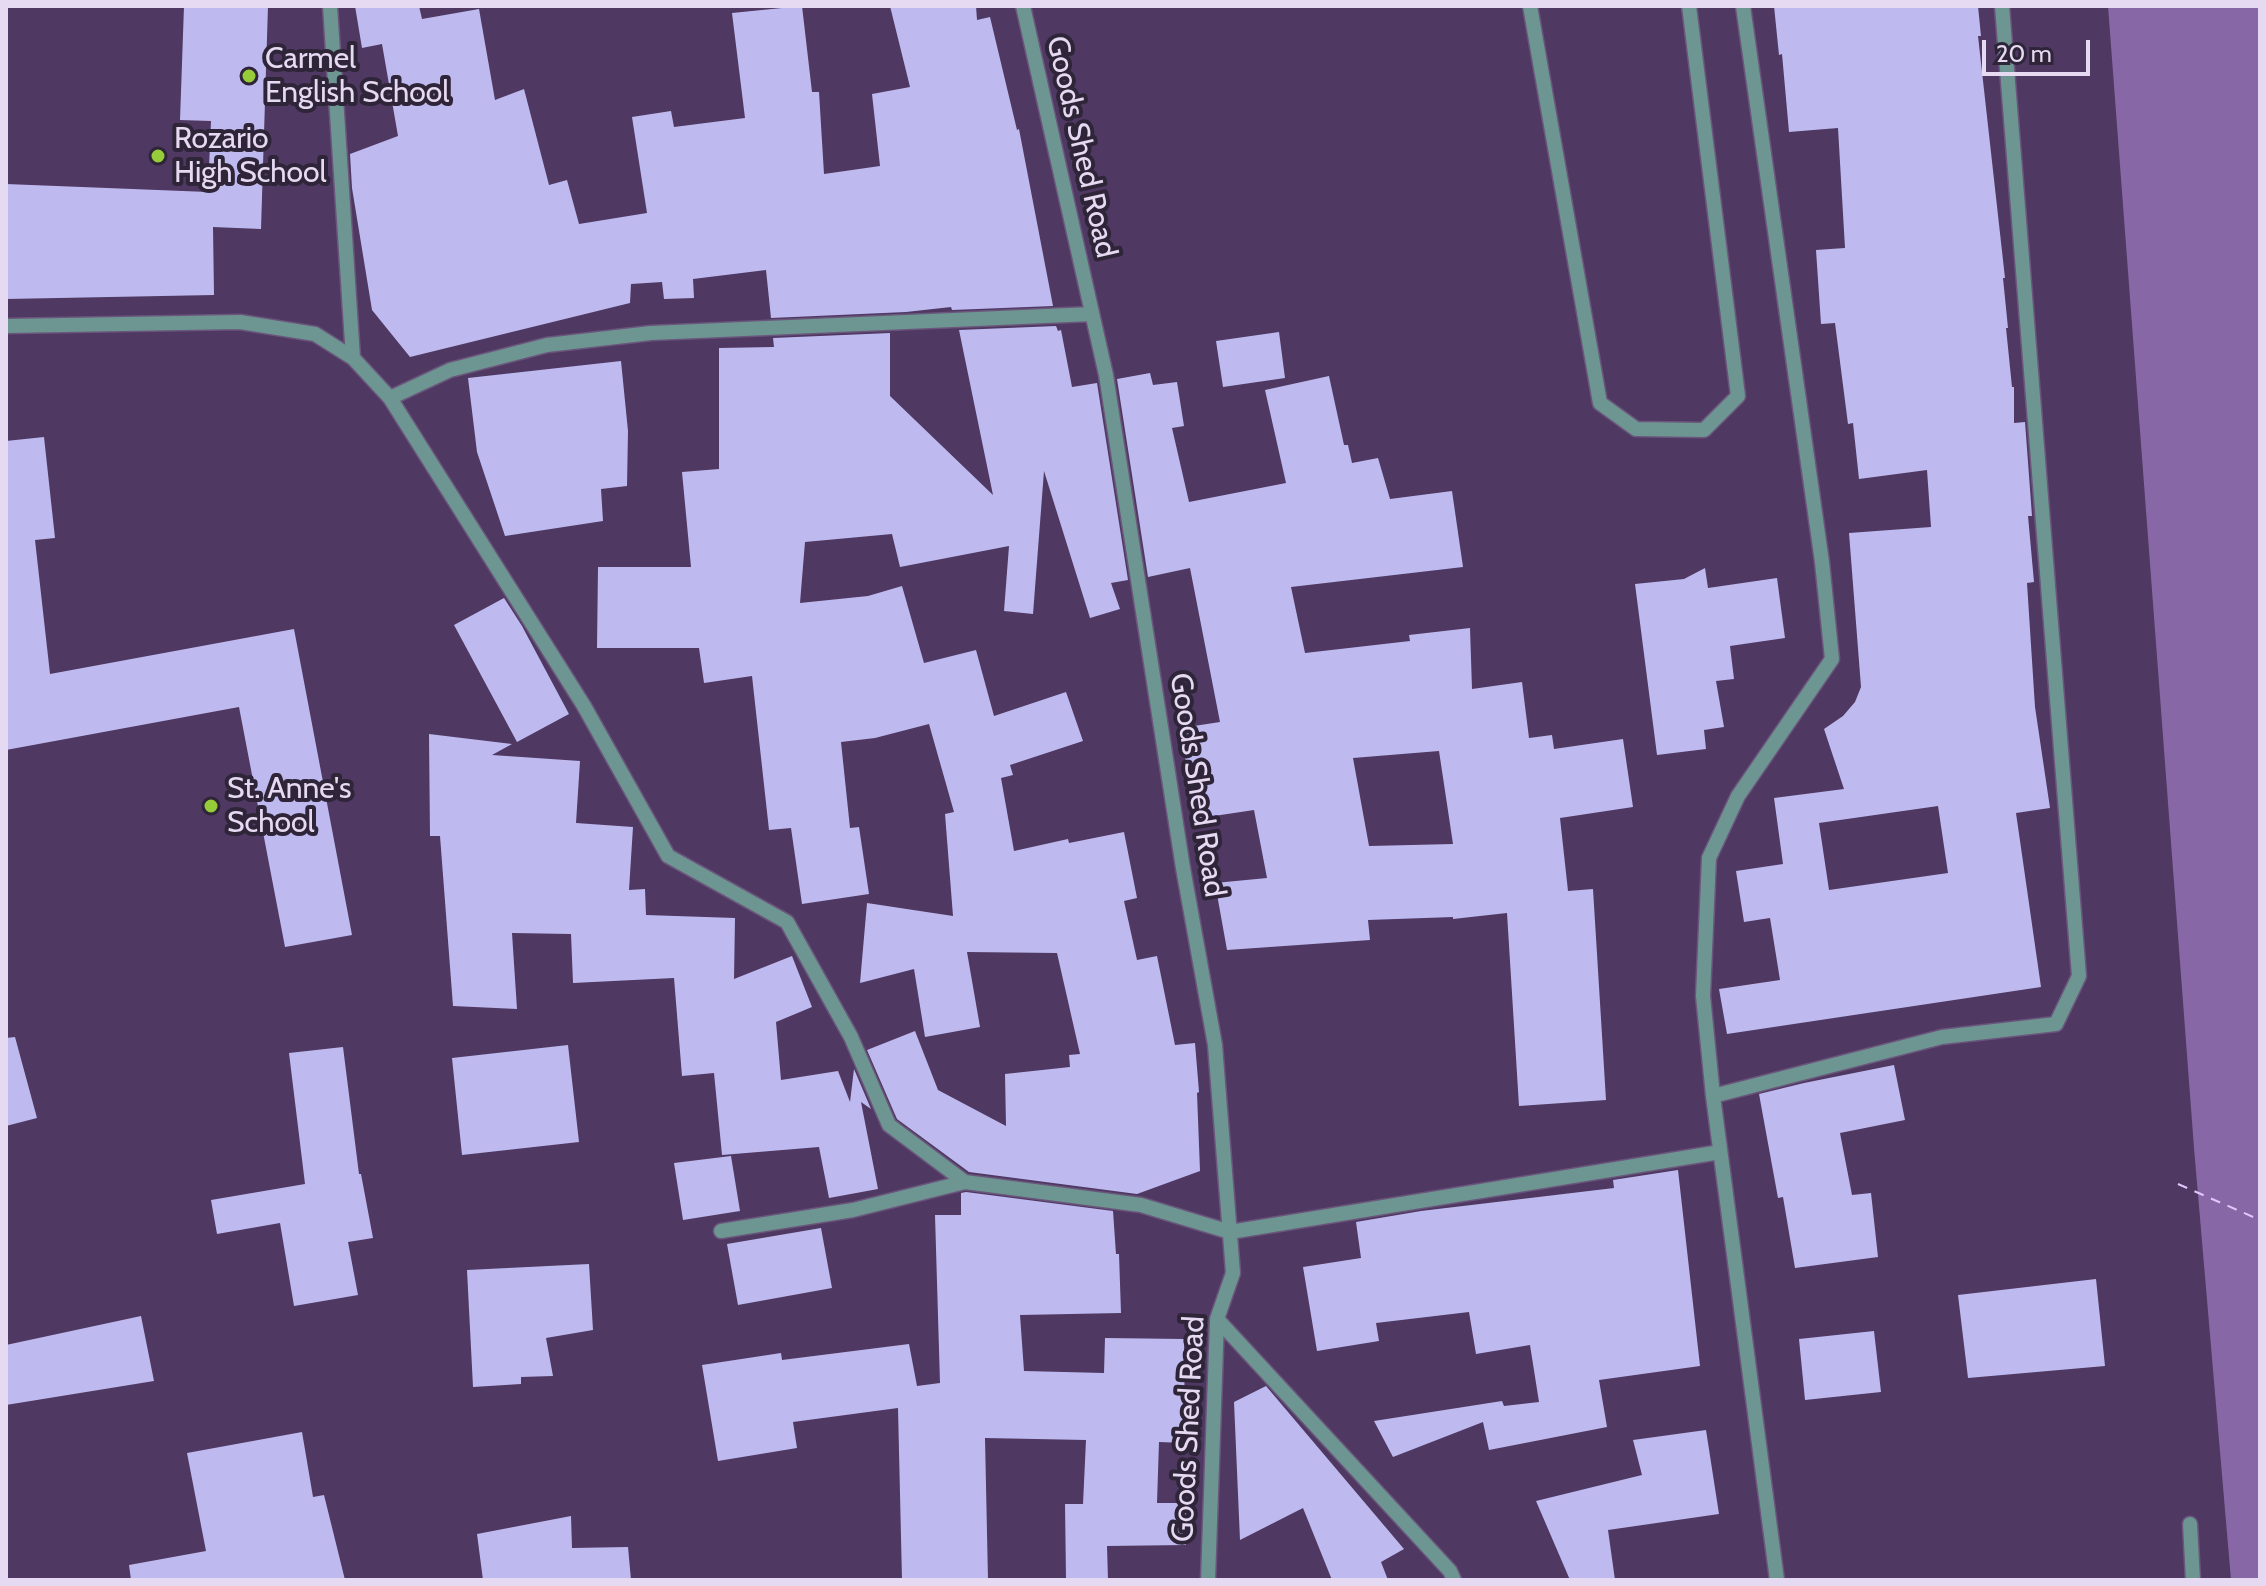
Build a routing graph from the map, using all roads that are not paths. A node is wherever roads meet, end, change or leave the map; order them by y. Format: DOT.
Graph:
graph roads {
  1 [pos="330,6"];
  2 [pos="1023,6"];
  3 [pos="1530,6"];
  4 [pos="1689,6"];
  5 [pos="1743,6"];
  6 [pos="2002,6"];
  7 [pos="1092,314"];
  8 [pos="6,326"];
  9 [pos="353,358"];
  10 [pos="390,398"];
  11 [pos="1713,1096"];
  12 [pos="1720,1152"];
  13 [pos="965,1182"];
  14 [pos="721,1231"];
  15 [pos="1230,1232"];
  16 [pos="1217,1319"];
  17 [pos="2190,1524"];
  18 [pos="1208,1580"];
  19 [pos="1454,1580"];
  20 [pos="1777,1580"];
  21 [pos="2193,1580"];
  1 -- 9 [label="street"];
  2 -- 7 [label="street, Goods Shed Road"];
  3 -- 4 [label="street"];
  5 -- 11 [label="street"];
  6 -- 11 [label="street"];
  7 -- 10 [label="street"];
  7 -- 15 [label="street, Goods Shed Road"];
  8 -- 9 [label="street"];
  9 -- 10 [label="street"];
  10 -- 13 [label="street"];
  11 -- 12 [label="street"];
  12 -- 15 [label="street"];
  12 -- 20 [label="street"];
  13 -- 14 [label="street"];
  13 -- 15 [label="street"];
  15 -- 16 [label="street, Goods Shed Road"];
  16 -- 18 [label="street, Goods Shed Road"];
  16 -- 19 [label="street"];
  17 -- 21 [label="street"];
}
